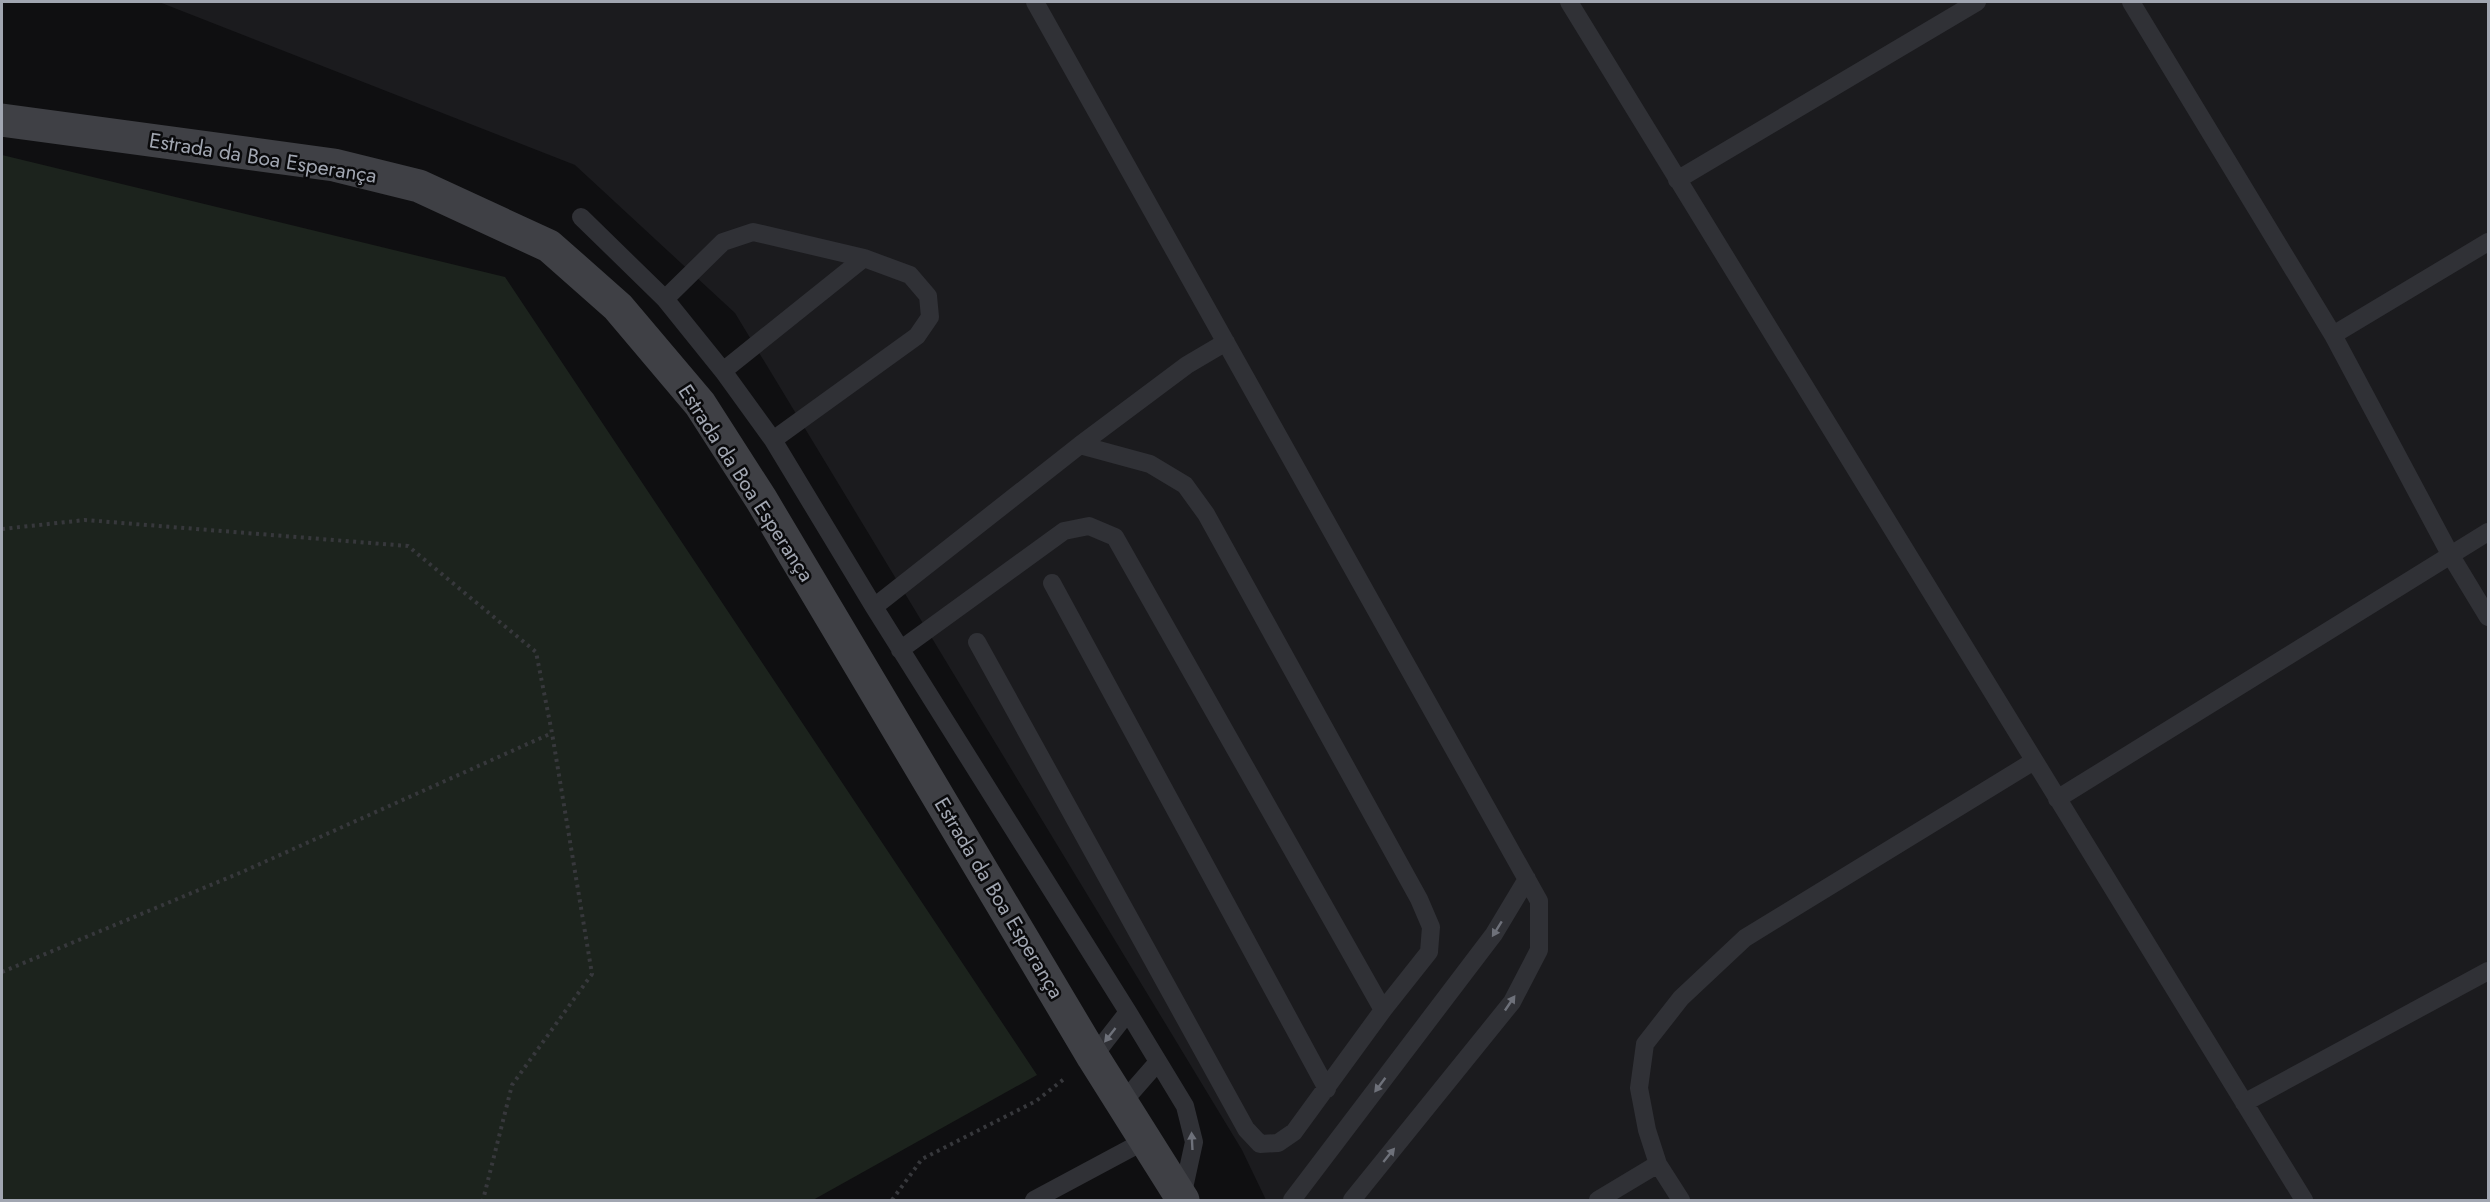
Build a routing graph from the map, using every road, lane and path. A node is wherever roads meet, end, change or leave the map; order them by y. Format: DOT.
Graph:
graph roads {
  1 [pos="1035,2"];
  2 [pos="1569,2"];
  3 [pos="1977,2"];
  4 [pos="2131,2"];
  5 [pos="2,120"];
  6 [pos="1677,180"];
  7 [pos="581,217"];
  8 [pos="2488,242"];
  9 [pos="864,258"];
  10 [pos="665,299"];
  11 [pos="2333,334"];
  12 [pos="1226,342"];
  13 [pos="723,371"];
  14 [pos="773,440"];
  15 [pos="1080,445"];
  16 [pos="2,529"];
  17 [pos="2488,532"];
  18 [pos="2451,556"];
  19 [pos="1052,583"];
  20 [pos="874,608"];
  21 [pos="2488,617"];
  22 [pos="977,642"];
  23 [pos="900,650"];
  24 [pos="552,734"];
  25 [pos="2034,761"];
  26 [pos="2057,799"];
  27 [pos="1527,879"];
  28 [pos="2,972"];
  29 [pos="2488,972"];
  30 [pos="1383,1010"];
  31 [pos="1128,1012"];
  32 [pos="1093,1057"];
  33 [pos="1157,1063"];
  34 [pos="1327,1089"];
  35 [pos="1122,1103"];
  36 [pos="2244,1103"];
  37 [pos="1146,1140"];
  38 [pos="1658,1164"];
  39 [pos="1183,1199"];
  40 [pos="483,1200"];
  41 [pos="892,1200"];
  42 [pos="1034,1200"];
  43 [pos="1292,1200"];
  44 [pos="1352,1200"];
  45 [pos="1598,1200"];
  46 [pos="1681,1200"];
  47 [pos="2304,1200"];
  1 -- 12 [label="lane"];
  2 -- 6 [label="lane"];
  3 -- 6 [label="lane"];
  4 -- 11 [label="lane"];
  5 -- 32 [label="main road, Estrada da Boa Esperança"];
  6 -- 25 [label="lane"];
  7 -- 10 [label="lane"];
  8 -- 11 [label="lane"];
  9 -- 10 [label="lane"];
  9 -- 13 [label="lane"];
  9 -- 14 [label="lane"];
  10 -- 13 [label="lane"];
  11 -- 18 [label="lane"];
  12 -- 15 [label="lane"];
  12 -- 27 [label="lane"];
  13 -- 14 [label="lane"];
  14 -- 20 [label="lane"];
  15 -- 20 [label="lane"];
  15 -- 30 [label="lane"];
  16 -- 24 [label="path"];
  17 -- 18 [label="lane"];
  18 -- 21 [label="lane"];
  18 -- 26 [label="lane"];
  19 -- 34 [label="lane"];
  20 -- 23 [label="lane"];
  22 -- 34 [label="lane"];
  23 -- 30 [label="lane"];
  23 -- 31 [label="lane"];
  24 -- 28 [label="path"];
  24 -- 40 [label="path"];
  25 -- 26 [label="lane"];
  25 -- 38 [label="lane"];
  26 -- 36 [label="lane"];
  27 -- 43 [label="lane, one-way"];
  44 -- 27 [label="lane, one-way"];
  29 -- 36 [label="lane"];
  30 -- 34 [label="lane"];
  31 -- 32 [label="lane, one-way"];
  31 -- 33 [label="lane"];
  32 -- 35 [label="main road, Estrada da Boa Esperança"];
  32 -- 41 [label="path"];
  33 -- 35 [label="lane"];
  39 -- 33 [label="lane, one-way"];
  35 -- 37 [label="main road, Estrada da Boa Esperança"];
  36 -- 47 [label="lane"];
  37 -- 39 [label="main road, Estrada da Boa Esperança"];
  37 -- 42 [label="lane"];
  38 -- 45 [label="lane"];
  38 -- 46 [label="lane"];
}
